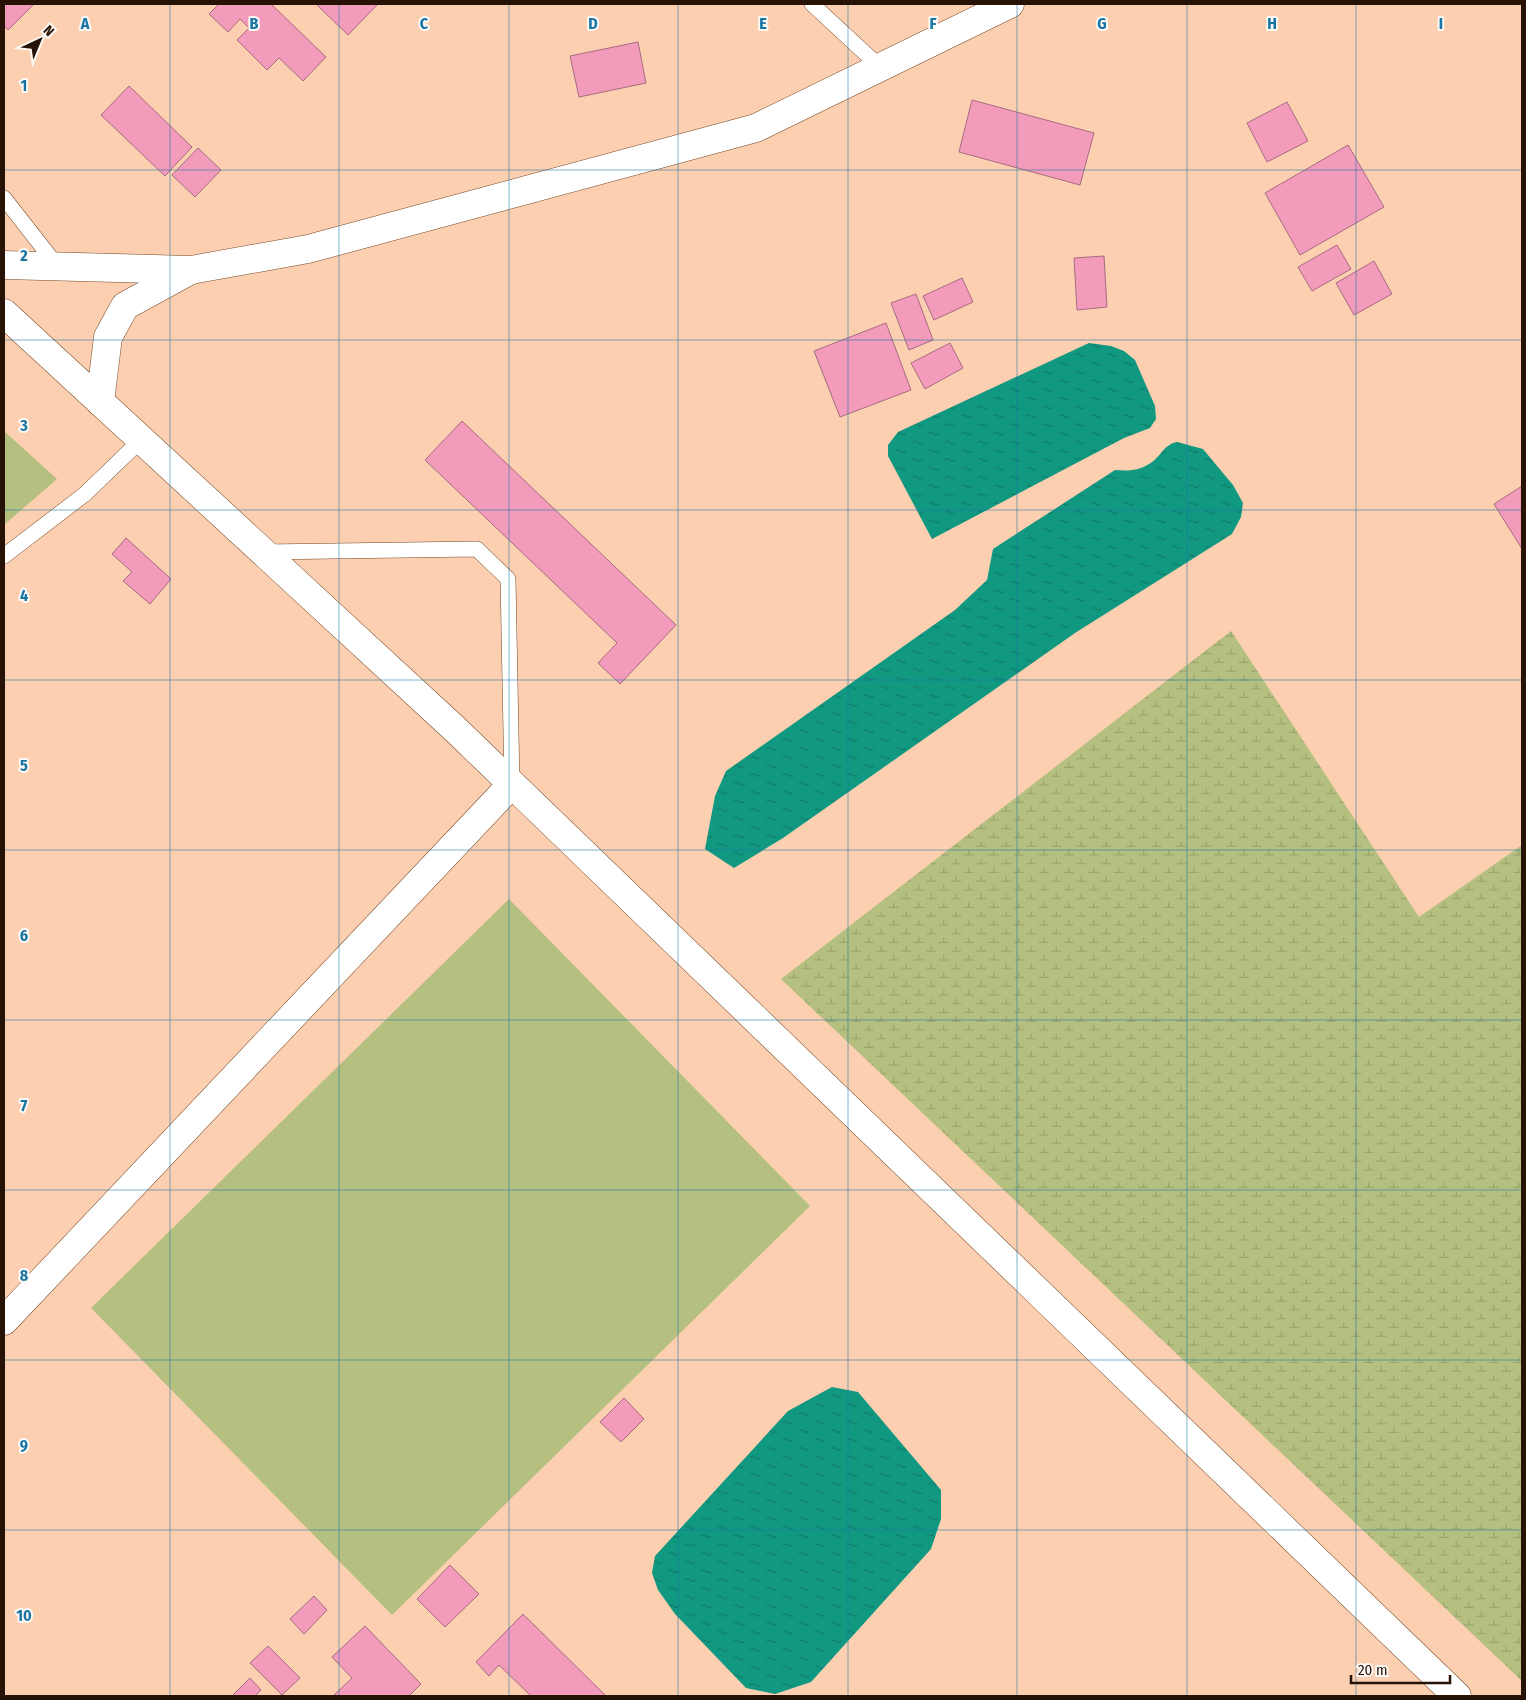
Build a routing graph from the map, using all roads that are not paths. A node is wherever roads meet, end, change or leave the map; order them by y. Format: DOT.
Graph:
graph roads {
  1 [pos="812,4"];
  2 [pos="1010,4"];
  3 [pos="880,67"];
  4 [pos="4,198"];
  5 [pos="4,265"];
  6 [pos="58,267"];
  7 [pos="191,270"];
  8 [pos="4,314"];
  9 [pos="100,402"];
  10 [pos="141,440"];
  11 [pos="262,552"];
  12 [pos="4,556"];
  13 [pos="512,784"];
  14 [pos="4,1322"];
  15 [pos="1457,1696"];
  1 -- 3 [label="lane"];
  2 -- 3 [label="street"];
  3 -- 7 [label="street"];
  4 -- 6 [label="lane"];
  5 -- 6 [label="street"];
  6 -- 7 [label="street"];
  7 -- 9 [label="street"];
  8 -- 9 [label="street"];
  9 -- 10 [label="street"];
  10 -- 11 [label="street"];
  10 -- 12 [label="lane"];
  11 -- 13 [label="street"];
  11 -- 13 [label="lane"];
  13 -- 14 [label="street"];
  13 -- 15 [label="street"];
}
